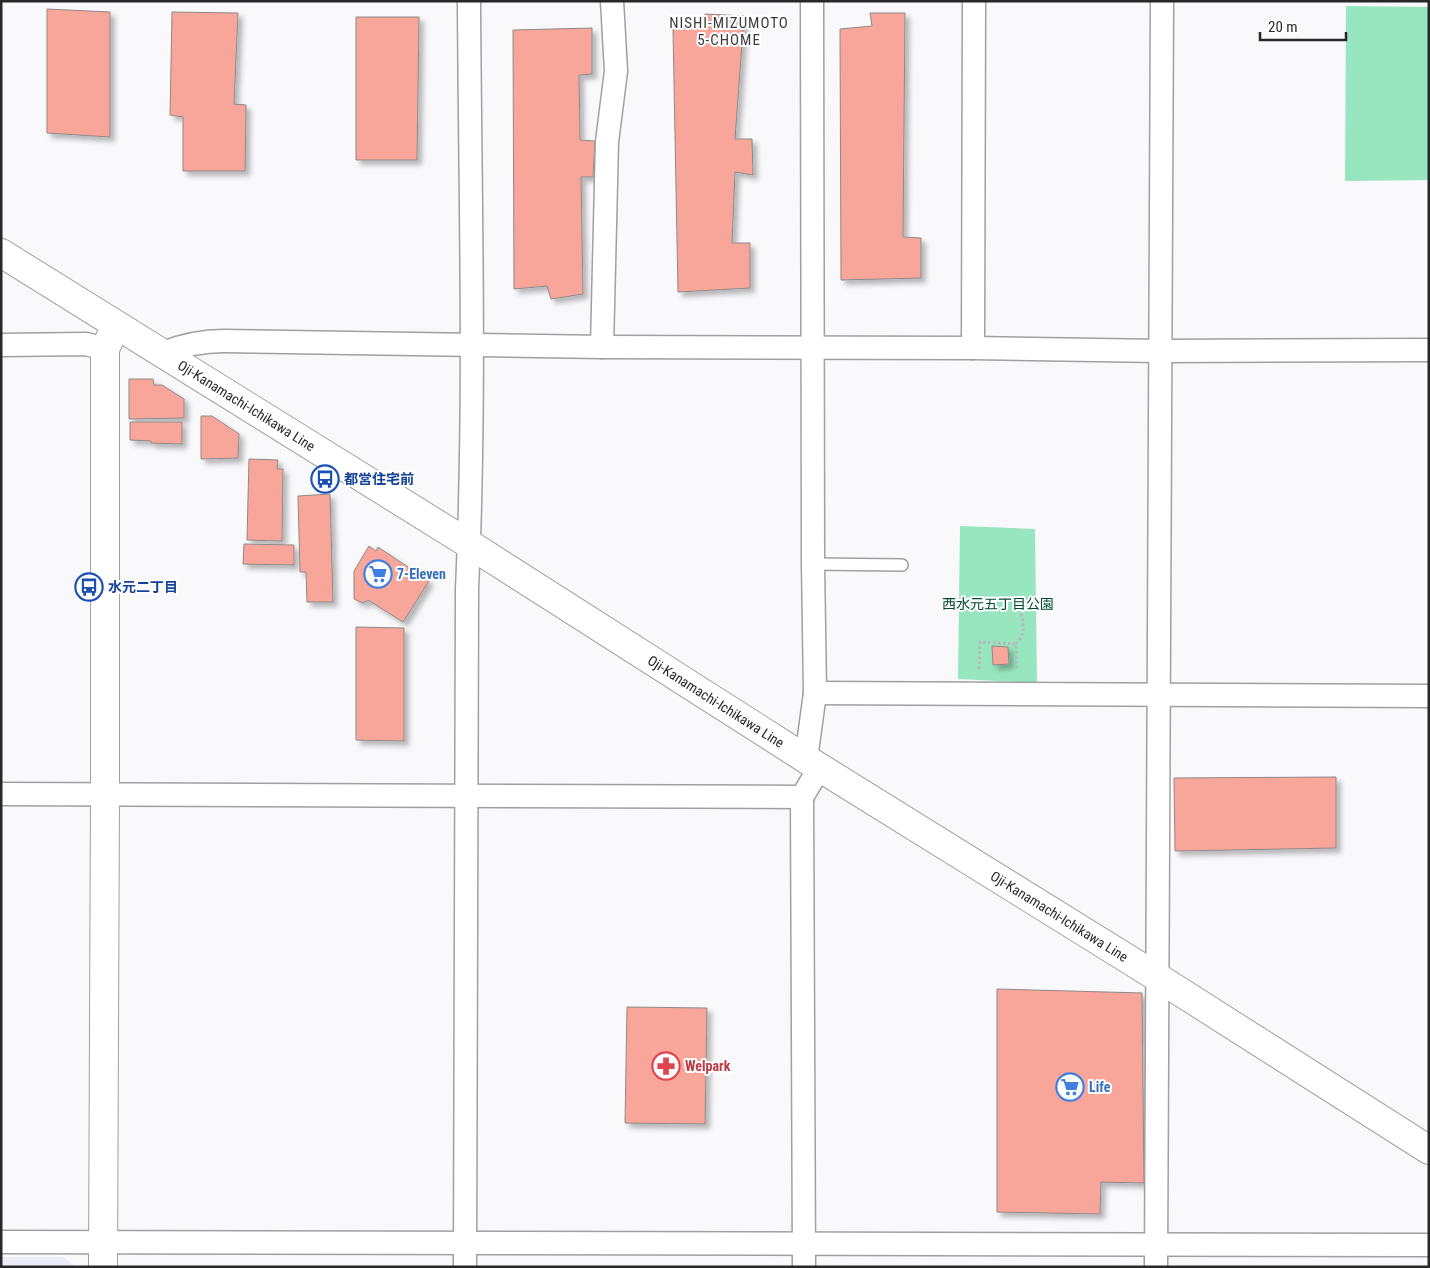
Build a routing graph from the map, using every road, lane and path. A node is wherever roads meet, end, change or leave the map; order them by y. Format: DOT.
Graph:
graph roads {
  1 [pos="469,1"];
  2 [pos="612,1"];
  3 [pos="812,1"];
  4 [pos="974,1"];
  5 [pos="1162,1"];
  6 [pos="1,253"];
  7 [pos="111,337"];
  8 [pos="1,344"];
  9 [pos="471,346"];
  10 [pos="602,347"];
  11 [pos="813,348"];
  12 [pos="973,348"];
  13 [pos="1160,350"];
  14 [pos="1429,350"];
  15 [pos="163,353"];
  16 [pos="469,544"];
  17 [pos="813,564"];
  18 [pos="902,566"];
  19 [pos="1021,613"];
  20 [pos="1016,644"];
  21 [pos="815,693"];
  22 [pos="978,693"];
  23 [pos="1015,694"];
  24 [pos="1159,694"];
  25 [pos="1429,696"];
  26 [pos="813,763"];
  27 [pos="1,794"];
  28 [pos="105,794"];
  29 [pos="466,797"];
  30 [pos="802,798"];
  31 [pos="1156,977"];
  32 [pos="1429,1150"];
  33 [pos="1,1242"];
  34 [pos="465,1243"];
  35 [pos="804,1244"];
  36 [pos="1429,1246"];
  37 [pos="103,1255"];
  38 [pos="1156,1256"];
  39 [pos="465,1267"];
  40 [pos="804,1267"];
  1 -- 9 [label="street"];
  2 -- 10 [label="street"];
  3 -- 11 [label="street"];
  4 -- 12 [label="street"];
  5 -- 13 [label="street"];
  6 -- 7 [label="main road, Oji-Kanamachi-Ichikawa Line"];
  7 -- 8 [label="street"];
  7 -- 15 [label="main road, Oji-Kanamachi-Ichikawa Line"];
  7 -- 28 [label="main road"];
  9 -- 10 [label="street"];
  9 -- 15 [label="street"];
  9 -- 16 [label="street"];
  10 -- 11 [label="street"];
  11 -- 12 [label="street"];
  11 -- 17 [label="street"];
  12 -- 13 [label="street"];
  13 -- 14 [label="street"];
  13 -- 24 [label="street"];
  15 -- 16 [label="main road, Oji-Kanamachi-Ichikawa Line"];
  16 -- 26 [label="main road, Oji-Kanamachi-Ichikawa Line"];
  16 -- 29 [label="street"];
  17 -- 18 [label="lane"];
  17 -- 21 [label="street"];
  19 -- 20 [label="path"];
  20 -- 22 [label="path"];
  20 -- 23 [label="path"];
  21 -- 22 [label="street"];
  21 -- 26 [label="street"];
  22 -- 23 [label="street"];
  23 -- 24 [label="street"];
  24 -- 25 [label="street"];
  24 -- 31 [label="street"];
  26 -- 30 [label="street"];
  26 -- 31 [label="main road, Oji-Kanamachi-Ichikawa Line"];
  27 -- 28 [label="street"];
  28 -- 29 [label="street"];
  28 -- 37 [label="main road"];
  29 -- 30 [label="street"];
  29 -- 34 [label="street"];
  30 -- 35 [label="street"];
  31 -- 32 [label="main road, Oji-Kanamachi-Ichikawa Line"];
  31 -- 38 [label="street"];
  33 -- 37 [label="street"];
  34 -- 35 [label="street"];
  34 -- 37 [label="street"];
  34 -- 39 [label="street"];
  35 -- 38 [label="street"];
  35 -- 40 [label="street"];
  36 -- 38 [label="street"];
}
